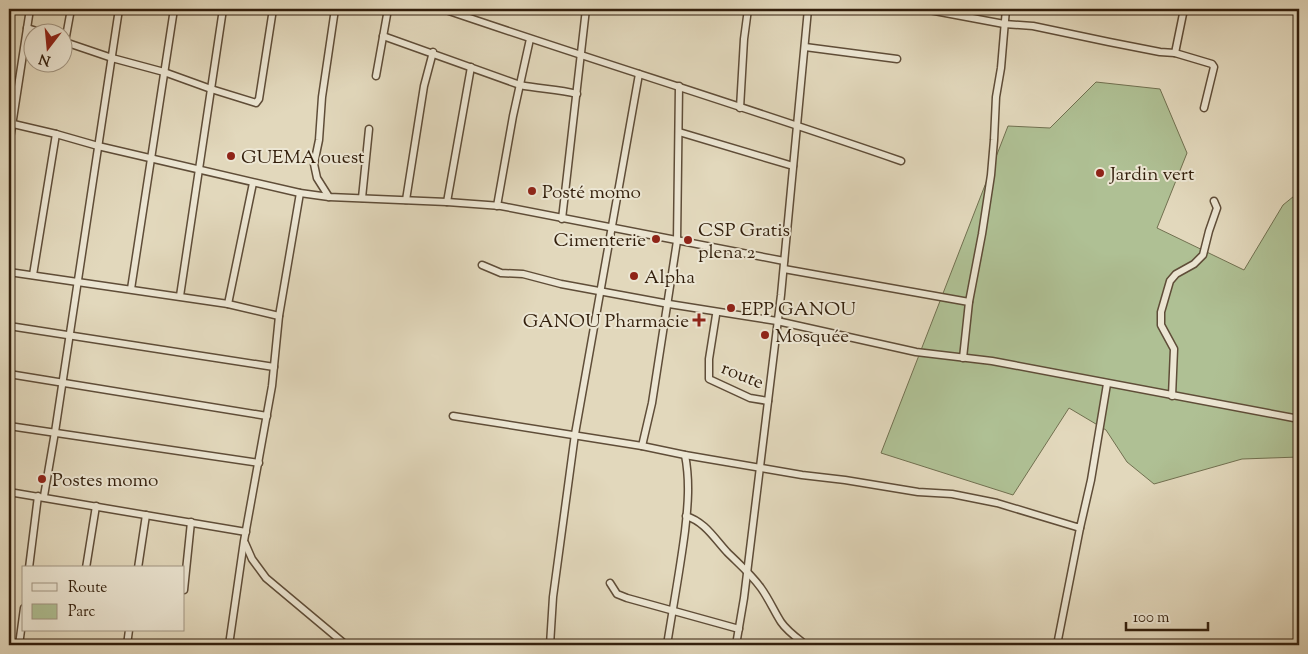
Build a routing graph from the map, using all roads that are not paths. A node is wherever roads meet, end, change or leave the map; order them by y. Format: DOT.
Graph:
graph roads {
  1 [pos="30,9"];
  2 [pos="72,9"];
  3 [pos="119,9"];
  4 [pos="174,9"];
  5 [pos="223,9"];
  6 [pos="273,9"];
  7 [pos="334,9"];
  8 [pos="388,9"];
  9 [pos="443,9"];
  10 [pos="586,9"];
  11 [pos="748,9"];
  12 [pos="808,9"];
  13 [pos="924,9"];
  14 [pos="1006,9"];
  15 [pos="1184,9"];
  16 [pos="28,22"];
  17 [pos="69,22"];
  18 [pos="1004,24"];
  19 [pos="383,36"];
  20 [pos="530,39"];
  21 [pos="72,44"];
  22 [pos="805,47"];
  23 [pos="433,52"];
  24 [pos="1175,53"];
  25 [pos="580,54"];
  26 [pos="22,56"];
  27 [pos="112,58"];
  28 [pos="897,59"];
  29 [pos="471,67"];
  30 [pos="164,72"];
  31 [pos="639,74"];
  32 [pos="376,76"];
  33 [pos="520,84"];
  34 [pos="679,86"];
  35 [pos="211,89"];
  36 [pos="577,94"];
  37 [pos="740,108"];
  38 [pos="1204,108"];
  39 [pos="10,123"];
  40 [pos="796,125"];
  41 [pos="369,130"];
  42 [pos="679,132"];
  43 [pos="56,134"];
  44 [pos="9,145"];
  45 [pos="98,146"];
  46 [pos="151,157"];
  47 [pos="901,161"];
  48 [pos="793,166"];
  49 [pos="199,169"];
  50 [pos="253,182"];
  51 [pos="300,193"];
  52 [pos="329,197"];
  53 [pos="362,198"];
  54 [pos="406,200"];
  55 [pos="1214,201"];
  56 [pos="446,202"];
  57 [pos="496,206"];
  58 [pos="562,219"];
  59 [pos="611,228"];
  60 [pos="677,241"];
  61 [pos="784,261"];
  62 [pos="482,265"];
  63 [pos="784,269"];
  64 [pos="9,272"];
  65 [pos="33,275"];
  66 [pos="78,281"];
  67 [pos="131,289"];
  68 [pos="601,291"];
  69 [pos="180,296"];
  70 [pos="969,302"];
  71 [pos="228,304"];
  72 [pos="669,304"];
  73 [pos="716,315"];
  74 [pos="279,316"];
  75 [pos="777,321"];
  76 [pos="9,326"];
  77 [pos="70,335"];
  78 [pos="962,358"];
  79 [pos="274,367"];
  80 [pos="9,374"];
  81 [pos="63,382"];
  82 [pos="1108,384"];
  83 [pos="1172,396"];
  84 [pos="768,400"];
  85 [pos="266,416"];
  86 [pos="453,416"];
  87 [pos="1299,419"];
  88 [pos="9,426"];
  89 [pos="55,432"];
  90 [pos="575,434"];
  91 [pos="642,446"];
  92 [pos="685,455"];
  93 [pos="259,463"];
  94 [pos="759,467"];
  95 [pos="9,492"];
  96 [pos="41,496"];
  97 [pos="96,506"];
  98 [pos="146,515"];
  99 [pos="686,516"];
  100 [pos="191,522"];
  101 [pos="1080,528"];
  102 [pos="246,532"];
  103 [pos="244,541"];
  104 [pos="29,566"];
  105 [pos="86,566"];
  106 [pos="138,566"];
  107 [pos="748,571"];
  108 [pos="185,580"];
  109 [pos="610,583"];
  110 [pos="672,609"];
  111 [pos="22,623"];
  112 [pos="739,629"];
  113 [pos="129,632"];
  114 [pos="19,645"];
  115 [pos="127,645"];
  116 [pos="229,645"];
  117 [pos="346,645"];
  118 [pos="550,645"];
  119 [pos="667,645"];
  120 [pos="736,645"];
  121 [pos="806,645"];
  122 [pos="1056,645"];
  1 -- 16 [label="street"];
  2 -- 17 [label="street"];
  3 -- 27 [label="street"];
  4 -- 30 [label="street"];
  5 -- 35 [label="street"];
  6 -- 35 [label="street"];
  7 -- 52 [label="street"];
  8 -- 19 [label="street"];
  9 -- 20 [label="street"];
  10 -- 25 [label="street"];
  11 -- 37 [label="street"];
  12 -- 22 [label="street"];
  13 -- 18 [label="street"];
  14 -- 18 [label="street"];
  15 -- 24 [label="street"];
  18 -- 24 [label="street"];
  18 -- 70 [label="street"];
  19 -- 23 [label="street"];
  19 -- 32 [label="street"];
  20 -- 25 [label="street"];
  20 -- 33 [label="street"];
  21 -- 27 [label="street"];
  22 -- 28 [label="street"];
  22 -- 40 [label="street"];
  23 -- 29 [label="street"];
  23 -- 54 [label="street"];
  24 -- 38 [label="street"];
  25 -- 31 [label="street"];
  25 -- 36 [label="street"];
  26 -- 39 [label="street"];
  27 -- 30 [label="street"];
  27 -- 45 [label="street"];
  29 -- 33 [label="street"];
  29 -- 56 [label="street"];
  30 -- 35 [label="street"];
  30 -- 46 [label="street"];
  31 -- 34 [label="street"];
  31 -- 59 [label="street"];
  33 -- 36 [label="street"];
  33 -- 57 [label="street"];
  34 -- 37 [label="street"];
  34 -- 42 [label="street"];
  35 -- 49 [label="street"];
  36 -- 58 [label="street"];
  37 -- 40 [label="street"];
  39 -- 43 [label="street"];
  39 -- 44 [label="street"];
  40 -- 47 [label="street"];
  40 -- 48 [label="street"];
  41 -- 53 [label="street"];
  42 -- 48 [label="street"];
  42 -- 60 [label="street"];
  43 -- 45 [label="street"];
  43 -- 65 [label="street"];
  45 -- 46 [label="street"];
  45 -- 66 [label="street"];
  46 -- 49 [label="street"];
  46 -- 67 [label="street"];
  48 -- 61 [label="street"];
  49 -- 50 [label="street"];
  49 -- 69 [label="street"];
  50 -- 51 [label="street"];
  50 -- 71 [label="street"];
  51 -- 52 [label="street"];
  51 -- 74 [label="street"];
  52 -- 53 [label="street"];
  53 -- 54 [label="street"];
  54 -- 56 [label="street"];
  55 -- 83 [label="street"];
  56 -- 57 [label="street"];
  57 -- 58 [label="street"];
  58 -- 59 [label="street"];
  59 -- 60 [label="street"];
  59 -- 68 [label="street"];
  60 -- 61 [label="street"];
  60 -- 72 [label="street"];
  61 -- 63 [label="street"];
  62 -- 68 [label="street"];
  63 -- 70 [label="street"];
  63 -- 75 [label="street"];
  64 -- 65 [label="street"];
  65 -- 66 [label="street"];
  66 -- 67 [label="street"];
  66 -- 77 [label="street"];
  67 -- 69 [label="street"];
  68 -- 72 [label="street"];
  68 -- 90 [label="street"];
  69 -- 71 [label="street"];
  70 -- 78 [label="street"];
  71 -- 74 [label="street"];
  72 -- 75 [label="street"];
  72 -- 91 [label="street"];
  73 -- 84 [label="street, route"];
  74 -- 79 [label="street"];
  75 -- 78 [label="street"];
  75 -- 84 [label="street"];
  76 -- 77 [label="street"];
  77 -- 79 [label="street"];
  77 -- 81 [label="street"];
  78 -- 82 [label="street"];
  79 -- 85 [label="street"];
  80 -- 81 [label="street"];
  81 -- 85 [label="street"];
  81 -- 89 [label="street"];
  82 -- 83 [label="street"];
  82 -- 101 [label="street"];
  83 -- 87 [label="street"];
  84 -- 94 [label="street"];
  85 -- 93 [label="street"];
  86 -- 90 [label="street"];
  88 -- 89 [label="street"];
  89 -- 93 [label="street"];
  89 -- 96 [label="street"];
  90 -- 91 [label="street"];
  90 -- 118 [label="street"];
  91 -- 92 [label="street"];
  92 -- 94 [label="street"];
  92 -- 99 [label="street"];
  93 -- 102 [label="street"];
  94 -- 101 [label="street"];
  94 -- 107 [label="street"];
  95 -- 96 [label="street"];
  96 -- 97 [label="street"];
  96 -- 104 [label="street"];
  97 -- 98 [label="street"];
  97 -- 105 [label="street"];
  98 -- 100 [label="street"];
  98 -- 106 [label="street"];
  99 -- 107 [label="street"];
  99 -- 110 [label="street"];
  100 -- 102 [label="street"];
  100 -- 108 [label="street"];
  101 -- 122 [label="street"];
  102 -- 103 [label="street"];
  103 -- 116 [label="street"];
  103 -- 117 [label="street"];
  107 -- 112 [label="street"];
  107 -- 121 [label="street"];
  109 -- 110 [label="street"];
  110 -- 112 [label="street"];
  110 -- 119 [label="street"];
  111 -- 114 [label="street"];
  112 -- 120 [label="street"];
  113 -- 115 [label="street"];
}
